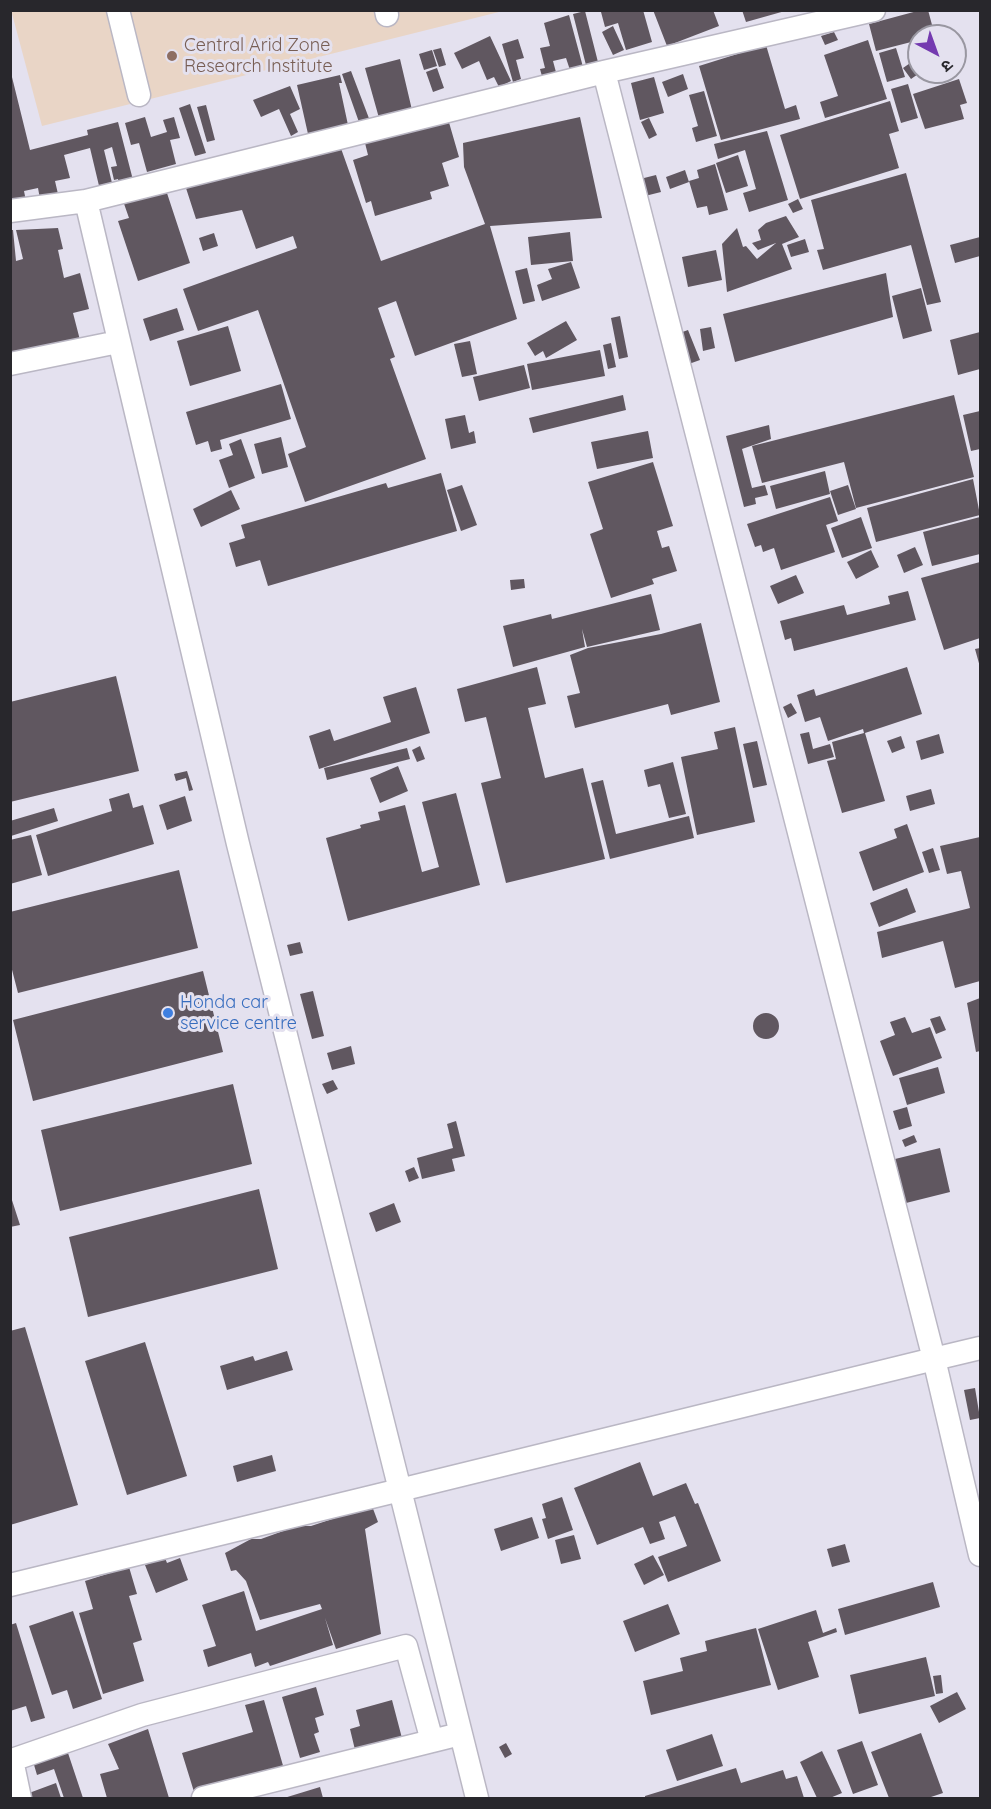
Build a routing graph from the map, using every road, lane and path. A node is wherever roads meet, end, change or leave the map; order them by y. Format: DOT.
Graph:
graph roads {
  1 [pos="118,10"];
  2 [pos="874,10"];
  3 [pos="604,72"];
  4 [pos="139,96"];
  5 [pos="86,201"];
  6 [pos="10,211"];
  7 [pos="118,342"];
  8 [pos="10,364"];
  9 [pos="981,1347"];
  10 [pos="934,1359"];
  11 [pos="400,1490"];
  12 [pos="981,1555"];
  13 [pos="10,1585"];
  14 [pos="459,1734"];
  15 [pos="432,1742"];
  16 [pos="20,1798"];
  17 [pos="203,1798"];
  18 [pos="477,1798"];
  1 -- 4 [label="street"];
  2 -- 3 [label="street"];
  3 -- 5 [label="street"];
  3 -- 10 [label="street"];
  5 -- 6 [label="street"];
  5 -- 7 [label="street"];
  7 -- 8 [label="street"];
  7 -- 11 [label="street"];
  9 -- 10 [label="street"];
  10 -- 11 [label="street"];
  10 -- 12 [label="street"];
  11 -- 13 [label="street"];
  11 -- 14 [label="street"];
  14 -- 15 [label="street"];
  14 -- 18 [label="street"];
  15 -- 16 [label="street"];
  15 -- 17 [label="street"];
}
